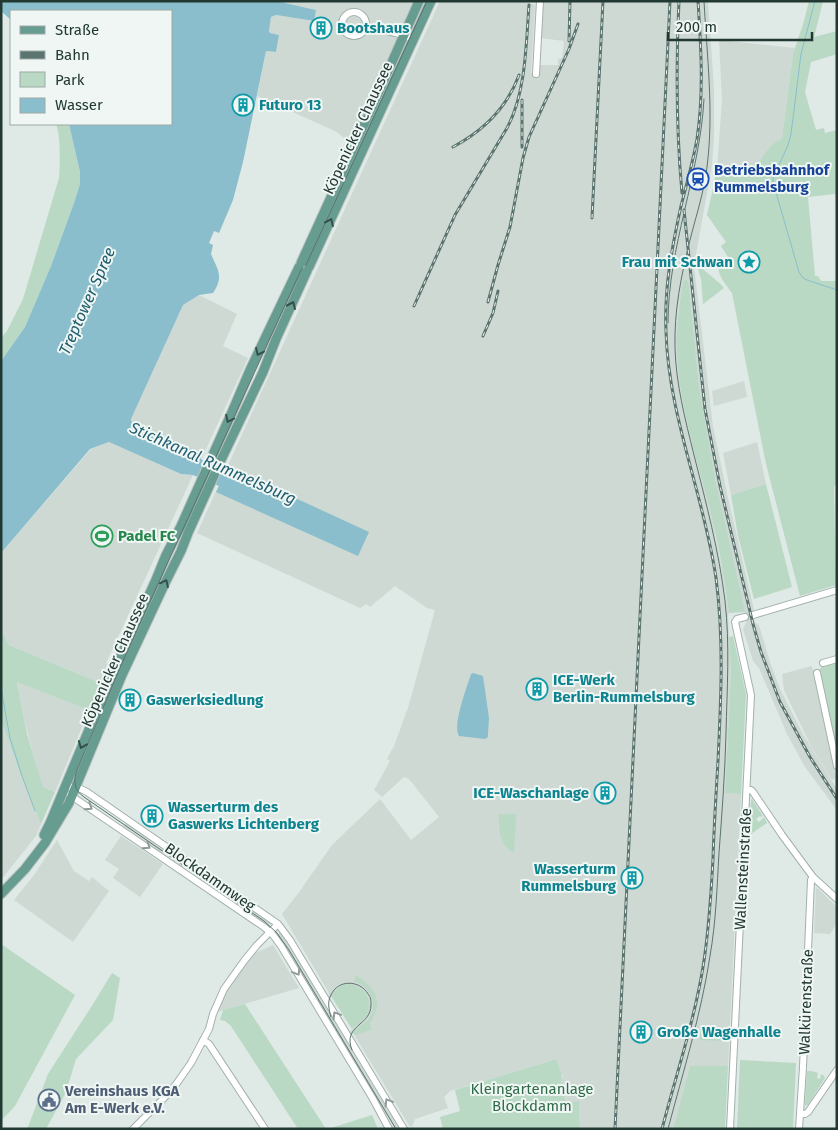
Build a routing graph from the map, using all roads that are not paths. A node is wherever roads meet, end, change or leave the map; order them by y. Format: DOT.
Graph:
graph roads {
  1 [pos="419,1"];
  2 [pos="431,1"];
  3 [pos="540,1"];
  4 [pos="366,26"];
  5 [pos="404,35"];
  6 [pos="414,40"];
  7 [pos="536,74"];
  8 [pos="304,267"];
  9 [pos="202,491"];
  10 [pos="837,590"];
  11 [pos="753,615"];
  12 [pos="745,617"];
  13 [pos="837,659"];
  14 [pos="822,663"];
  15 [pos="817,673"];
  16 [pos="835,751"];
  17 [pos="837,766"];
  18 [pos="64,788"];
  19 [pos="747,790"];
  20 [pos="74,792"];
  21 [pos="47,835"];
  22 [pos="813,876"];
  23 [pos="1,888"];
  24 [pos="1,894"];
  25 [pos="837,899"];
  26 [pos="278,924"];
  27 [pos="270,932"];
  28 [pos="203,1040"];
  29 [pos="837,1070"];
  30 [pos="800,1113"];
  31 [pos="133,1129"];
  32 [pos="265,1129"];
  33 [pos="389,1129"];
  34 [pos="404,1129"];
  35 [pos="730,1129"];
  36 [pos="799,1129"];
  1 -- 5 [label="main road, Köpenicker Chaussee"];
  2 -- 6 [label="main road, Köpenicker Chaussee"];
  3 -- 7 [label="street"];
  4 -- 5 [label="street"];
  5 -- 6 [label="street"];
  5 -- 8 [label="main road, Köpenicker Chaussee"];
  8 -- 6 [label="main road, Köpenicker Chaussee, one-way"];
  8 -- 9 [label="main road, Köpenicker Chaussee"];
  9 -- 18 [label="main road, Köpenicker Chaussee, one-way"];
  20 -- 9 [label="main road, Köpenicker Chaussee, one-way"];
  10 -- 11 [label="street"];
  12 -- 19 [label="street, Wallensteinstraße"];
  13 -- 14 [label="street"];
  15 -- 16 [label="street"];
  16 -- 17 [label="street"];
  18 -- 20 [label="street, Blockdammweg"];
  18 -- 21 [label="main road, Köpenicker Chaussee"];
  19 -- 22 [label="street"];
  19 -- 35 [label="street, Wallensteinstraße"];
  20 -- 21 [label="main road, Köpenicker Chaussee"];
  20 -- 26 [label="street, Blockdammweg"];
  20 -- 27 [label="street, Blockdammweg, one-way"];
  21 -- 23 [label="main road"];
  21 -- 24 [label="main road"];
  22 -- 25 [label="street"];
  22 -- 30 [label="street, Walkürenstraße"];
  26 -- 27 [label="street"];
  34 -- 26 [label="street, Blockdammweg, one-way"];
  27 -- 28 [label="street"];
  27 -- 33 [label="street, Blockdammweg, one-way"];
  28 -- 31 [label="street"];
  28 -- 32 [label="street"];
  29 -- 30 [label="street"];
  30 -- 36 [label="street, Walkürenstraße"];
}
